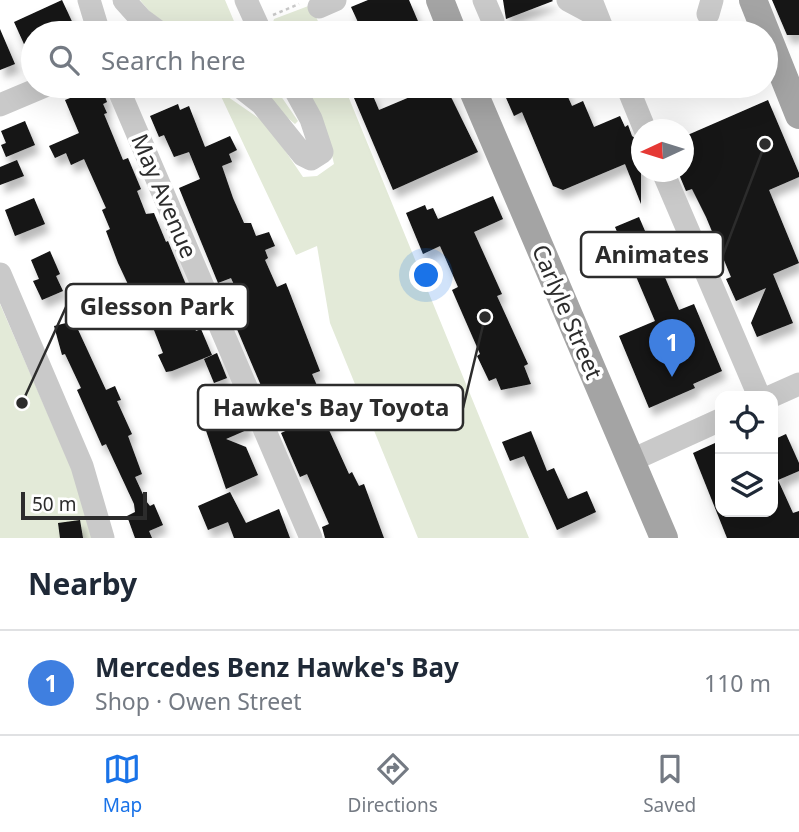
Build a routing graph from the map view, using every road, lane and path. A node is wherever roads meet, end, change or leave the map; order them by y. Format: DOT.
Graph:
graph roads {
  1 [pos="89,0"];
  2 [pos="124,0"];
  3 [pos="440,0"];
  4 [pos="568,0"];
  5 [pos="753,0"];
  6 [pos="321,3"];
  7 [pos="597,16"];
  8 [pos="253,18"];
  9 [pos="95,21"];
  10 [pos="144,21"];
  11 [pos="448,21"];
  12 [pos="761,21"];
  13 [pos="778,62"];
  14 [pos="21,96"];
  15 [pos="122,98"];
  16 [pos="254,98"];
  17 [pos="299,98"];
  18 [pos="476,98"];
  19 [pos="632,98"];
  20 [pos="0,105"];
  21 [pos="799,114"];
  22 [pos="640,119"];
  23 [pos="667,182"];
  24 [pos="0,274"];
  25 [pos="799,384"];
  26 [pos="758,391"];
  27 [pos="778,393"];
  28 [pos="715,422"];
  29 [pos="630,461"];
  30 [pos="103,538"];
  31 [pos="311,538"];
  32 [pos="664,538"];
  1 -- 9 [label="street"];
  2 -- 10 [label="street"];
  3 -- 11 [label="main road"];
  4 -- 7 [label="street"];
  5 -- 12 [label="main road"];
  6 -- 8 [label="path"];
  13 -- 21 [label="main road"];
  14 -- 20 [label="street"];
  15 -- 31 [label="street, May Avenue"];
  16 -- 17 [label="street"];
  18 -- 29 [label="main road, Carlyle Street"];
  19 -- 22 [label="street"];
  23 -- 26 [label="street"];
  24 -- 30 [label="street"];
  25 -- 27 [label="street"];
  28 -- 29 [label="street"];
  29 -- 32 [label="main road, Carlyle Street"];
}
